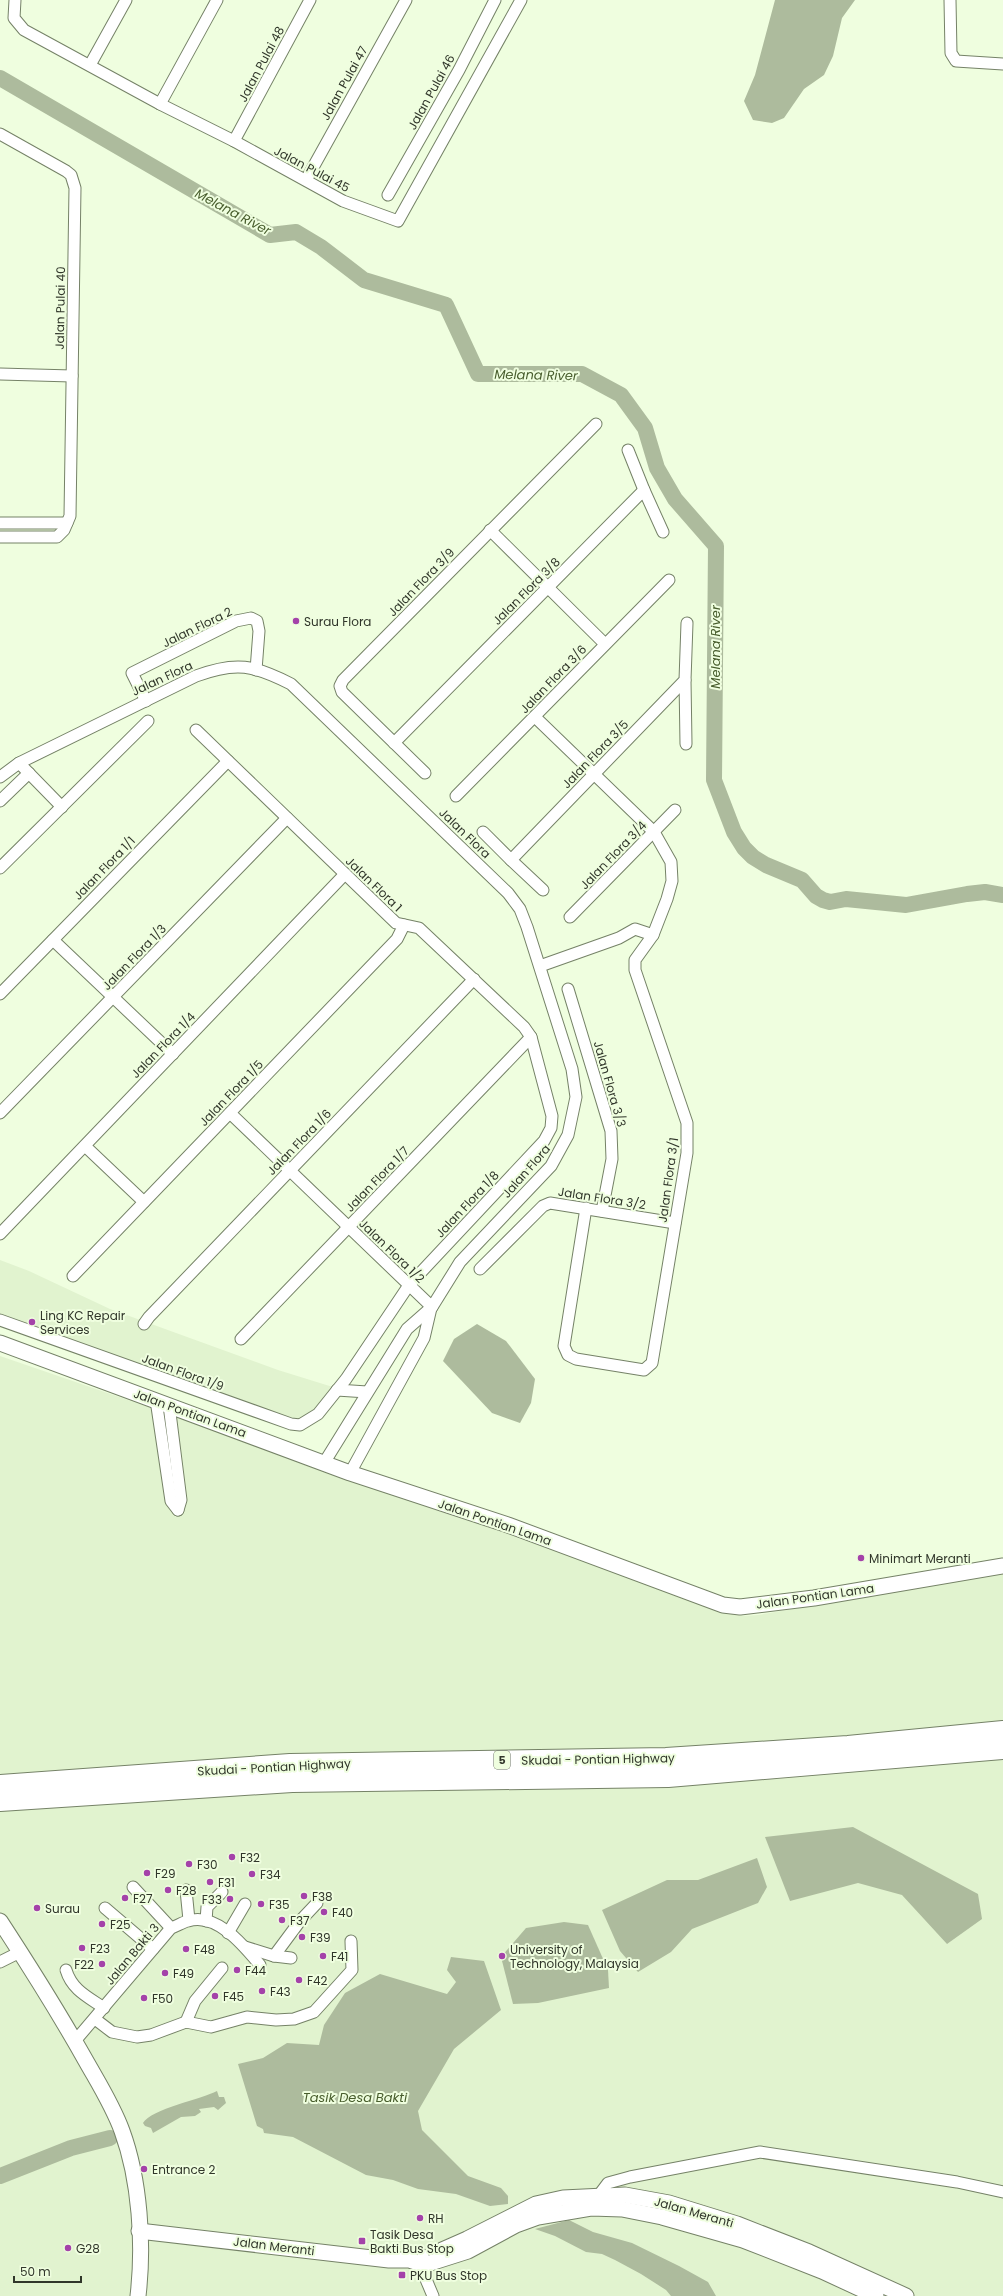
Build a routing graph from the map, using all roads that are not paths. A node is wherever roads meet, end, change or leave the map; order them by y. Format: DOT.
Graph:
graph roads {
  1 [pos="16,0"];
  2 [pos="126,0"];
  3 [pos="217,0"];
  4 [pos="310,0"];
  5 [pos="406,0"];
  6 [pos="495,0"];
  7 [pos="521,0"];
  8 [pos="950,0"];
  9 [pos="1003,64"];
  10 [pos="90,65"];
  11 [pos="160,104"];
  12 [pos="0,134"];
  13 [pos="234,141"];
  14 [pos="306,180"];
  15 [pos="388,195"];
  16 [pos="0,374"];
  17 [pos="72,376"];
  18 [pos="596,424"];
  19 [pos="628,450"];
  20 [pos="644,490"];
  21 [pos="0,523"];
  22 [pos="67,523"];
  23 [pos="490,530"];
  24 [pos="663,532"];
  25 [pos="0,537"];
  26 [pos="669,580"];
  27 [pos="548,588"];
  28 [pos="688,623"];
  29 [pos="605,644"];
  30 [pos="256,670"];
  31 [pos="685,680"];
  32 [pos="146,700"];
  33 [pos="535,717"];
  34 [pos="148,721"];
  35 [pos="196,730"];
  36 [pos="394,743"];
  37 [pos="686,744"];
  38 [pos="228,761"];
  39 [pos="19,763"];
  40 [pos="29,773"];
  41 [pos="425,773"];
  42 [pos="594,774"];
  43 [pos="0,777"];
  44 [pos="456,796"];
  45 [pos="0,801"];
  46 [pos="62,806"];
  47 [pos="675,810"];
  48 [pos="287,818"];
  49 [pos="483,832"];
  50 [pos="654,832"];
  51 [pos="511,860"];
  52 [pos="0,868"];
  53 [pos="345,874"];
  54 [pos="543,890"];
  55 [pos="570,917"];
  56 [pos="404,925"];
  57 [pos="652,935"];
  58 [pos="53,940"];
  59 [pos="540,966"];
  60 [pos="474,980"];
  61 [pos="568,989"];
  62 [pos="0,994"];
  63 [pos="113,997"];
  64 [pos="531,1037"];
  65 [pos="173,1054"];
  66 [pos="0,1113"];
  67 [pos="230,1113"];
  68 [pos="544,1141"];
  69 [pos="85,1146"];
  70 [pos="290,1170"];
  71 [pos="144,1202"];
  72 [pos="586,1208"];
  73 [pos="602,1211"];
  74 [pos="675,1223"];
  75 [pos="348,1227"];
  76 [pos="0,1234"];
  77 [pos="480,1269"];
  78 [pos="73,1276"];
  79 [pos="409,1285"];
  80 [pos="432,1307"];
  81 [pos="0,1320"];
  82 [pos="144,1324"];
  83 [pos="241,1338"];
  84 [pos="0,1343"];
  85 [pos="342,1391"];
  86 [pos="367,1392"];
  87 [pos="162,1403"];
  88 [pos="351,1418"];
  89 [pos="324,1463"];
  90 [pos="350,1473"];
  91 [pos="1003,1566"];
  92 [pos="1003,1731"];
  93 [pos="1003,1749"];
  94 [pos="0,1784"];
  95 [pos="0,1801"];
  96 [pos="133,1887"];
  97 [pos="186,1890"];
  98 [pos="222,1892"];
  99 [pos="245,1904"];
  100 [pos="317,1904"];
  101 [pos="105,1908"];
  102 [pos="190,1920"];
  103 [pos="0,1921"];
  104 [pos="206,1921"];
  105 [pos="171,1928"];
  106 [pos="228,1933"];
  107 [pos="351,1941"];
  108 [pos="244,1947"];
  109 [pos="153,1950"];
  110 [pos="20,1952"];
  111 [pos="274,1956"];
  112 [pos="291,1958"];
  113 [pos="0,1962"];
  114 [pos="260,1965"];
  115 [pos="222,1968"];
  116 [pos="66,1970"];
  117 [pos="104,2008"];
  118 [pos="95,2019"];
  119 [pos="186,2022"];
  120 [pos="74,2041"];
  121 [pos="1003,2192"];
  122 [pos="599,2196"];
  123 [pos="139,2231"];
  124 [pos="423,2260"];
  125 [pos="138,2296"];
  126 [pos="434,2296"];
  127 [pos="876,2296"];
  128 [pos="906,2296"];
  1 -- 10 [label="street, Jalan Pulai 45"];
  2 -- 10 [label="street"];
  3 -- 11 [label="street"];
  4 -- 13 [label="street, Jalan Pulai 48"];
  5 -- 14 [label="street, Jalan Pulai 47"];
  6 -- 15 [label="street, Jalan Pulai 46"];
  7 -- 14 [label="street, Jalan Pulai 45"];
  8 -- 9 [label="street"];
  10 -- 11 [label="street, Jalan Pulai 45"];
  11 -- 13 [label="street, Jalan Pulai 45"];
  12 -- 17 [label="street, Jalan Pulai 40"];
  13 -- 14 [label="street, Jalan Pulai 45"];
  16 -- 17 [label="street"];
  17 -- 22 [label="street, Jalan Pulai 40"];
  18 -- 23 [label="street"];
  19 -- 20 [label="street"];
  20 -- 24 [label="street"];
  20 -- 27 [label="street, Jalan Flora 3/8"];
  21 -- 22 [label="street"];
  22 -- 25 [label="street"];
  23 -- 27 [label="street"];
  23 -- 36 [label="street, Jalan Flora 3/9"];
  26 -- 29 [label="street, Jalan Flora 3/6"];
  27 -- 29 [label="street"];
  27 -- 36 [label="street, Jalan Flora 3/8"];
  28 -- 31 [label="street"];
  29 -- 33 [label="street, Jalan Flora 3/6"];
  30 -- 32 [label="street, Jalan Flora"];
  30 -- 32 [label="street, Jalan Flora 2"];
  30 -- 59 [label="street, Jalan Flora"];
  31 -- 37 [label="street"];
  31 -- 42 [label="street, Jalan Flora 3/5"];
  32 -- 39 [label="street, Jalan Flora"];
  33 -- 42 [label="street, Jalan Flora 3/1"];
  33 -- 44 [label="street, Jalan Flora 3/6"];
  34 -- 46 [label="street"];
  35 -- 38 [label="street, Jalan Flora 1"];
  36 -- 41 [label="street, Jalan Flora 3/9"];
  38 -- 48 [label="street, Jalan Flora 1"];
  38 -- 58 [label="street, Jalan Flora 1/1"];
  39 -- 40 [label="street"];
  39 -- 43 [label="street, Jalan Flora"];
  40 -- 45 [label="street"];
  40 -- 46 [label="street"];
  42 -- 50 [label="street, Jalan Flora 3/1"];
  42 -- 51 [label="street, Jalan Flora 3/5"];
  46 -- 52 [label="street"];
  47 -- 50 [label="street, Jalan Flora 3/4"];
  48 -- 53 [label="street, Jalan Flora 1"];
  48 -- 63 [label="street, Jalan Flora 1/3"];
  49 -- 51 [label="street"];
  50 -- 55 [label="street, Jalan Flora 3/4"];
  50 -- 57 [label="street, Jalan Flora 3/1"];
  51 -- 54 [label="street"];
  53 -- 56 [label="street, Jalan Flora 1"];
  53 -- 65 [label="street, Jalan Flora 1/4"];
  56 -- 60 [label="street, Jalan Flora 1"];
  56 -- 67 [label="street, Jalan Flora 1/5"];
  57 -- 59 [label="street"];
  57 -- 74 [label="street, Jalan Flora 3/1"];
  58 -- 62 [label="street, Jalan Flora 1/1"];
  58 -- 63 [label="street"];
  59 -- 80 [label="street, Jalan Flora"];
  60 -- 64 [label="street, Jalan Flora 1"];
  60 -- 70 [label="street, Jalan Flora 1/6"];
  61 -- 73 [label="street, Jalan Flora 3/3"];
  63 -- 65 [label="street"];
  63 -- 66 [label="street, Jalan Flora 1/3"];
  64 -- 68 [label="street, Jalan Flora 1"];
  64 -- 75 [label="street, Jalan Flora 1/7"];
  65 -- 69 [label="street, Jalan Flora 1/4"];
  67 -- 70 [label="street, Jalan Flora 1/2"];
  67 -- 71 [label="street, Jalan Flora 1/5"];
  68 -- 79 [label="street, Jalan Flora 1/8"];
  69 -- 71 [label="street"];
  69 -- 76 [label="street, Jalan Flora 1/4"];
  70 -- 75 [label="street, Jalan Flora 1/2"];
  70 -- 82 [label="street, Jalan Flora 1/6"];
  71 -- 78 [label="street, Jalan Flora 1/5"];
  72 -- 73 [label="street, Jalan Flora 3/2"];
  72 -- 74 [label="street, Jalan Flora 3/1"];
  72 -- 77 [label="street, Jalan Flora 3/2"];
  73 -- 74 [label="street, Jalan Flora 3/2"];
  75 -- 79 [label="street, Jalan Flora 1/2"];
  75 -- 83 [label="street, Jalan Flora 1/7"];
  79 -- 80 [label="street, Jalan Flora 1/2"];
  79 -- 85 [label="street, Jalan Flora 1/8"];
  80 -- 86 [label="street, Jalan Flora"];
  80 -- 90 [label="street, Jalan Flora"];
  81 -- 85 [label="street, Jalan Flora 1/9"];
  84 -- 87 [label="street, Jalan Pontian Lama"];
  85 -- 86 [label="street"];
  85 -- 88 [label="street"];
  86 -- 88 [label="street, Jalan Flora"];
  87 -- 87 [label="street"];
  87 -- 89 [label="street, Jalan Pontian Lama"];
  88 -- 89 [label="street, Jalan Flora"];
  89 -- 90 [label="street, Jalan Pontian Lama"];
  90 -- 91 [label="street, Jalan Pontian Lama"];
  92 -- 94 [label="highway, Skudai - Pontian Highway / 5"];
  93 -- 95 [label="highway, Skudai - Pontian Highway / 5"];
  96 -- 105 [label="street"];
  97 -- 102 [label="street"];
  98 -- 104 [label="street"];
  99 -- 106 [label="street"];
  100 -- 111 [label="street"];
  101 -- 109 [label="street"];
  102 -- 104 [label="street, Jalan Bakti 3"];
  102 -- 105 [label="street, Jalan Bakti 3"];
  103 -- 110 [label="street"];
  104 -- 106 [label="street, Jalan Bakti 3"];
  105 -- 109 [label="street, Jalan Bakti 3"];
  106 -- 108 [label="street, Jalan Bakti 3"];
  107 -- 119 [label="street"];
  108 -- 111 [label="street"];
  108 -- 114 [label="street, Jalan Bakti 3"];
  109 -- 117 [label="street, Jalan Bakti 3"];
  110 -- 113 [label="street"];
  110 -- 120 [label="street"];
  111 -- 112 [label="street"];
  115 -- 119 [label="street"];
  116 -- 117 [label="street"];
  117 -- 118 [label="street, Jalan Bakti 3"];
  118 -- 119 [label="street"];
  118 -- 120 [label="street, Jalan Bakti 3"];
  120 -- 123 [label="street"];
  121 -- 122 [label="street"];
  122 -- 124 [label="street, Jalan Meranti"];
  122 -- 128 [label="street, Jalan Meranti"];
  123 -- 124 [label="street, Jalan Meranti"];
  123 -- 125 [label="street"];
  124 -- 126 [label="street"];
  124 -- 127 [label="street, Jalan Meranti"];
}
